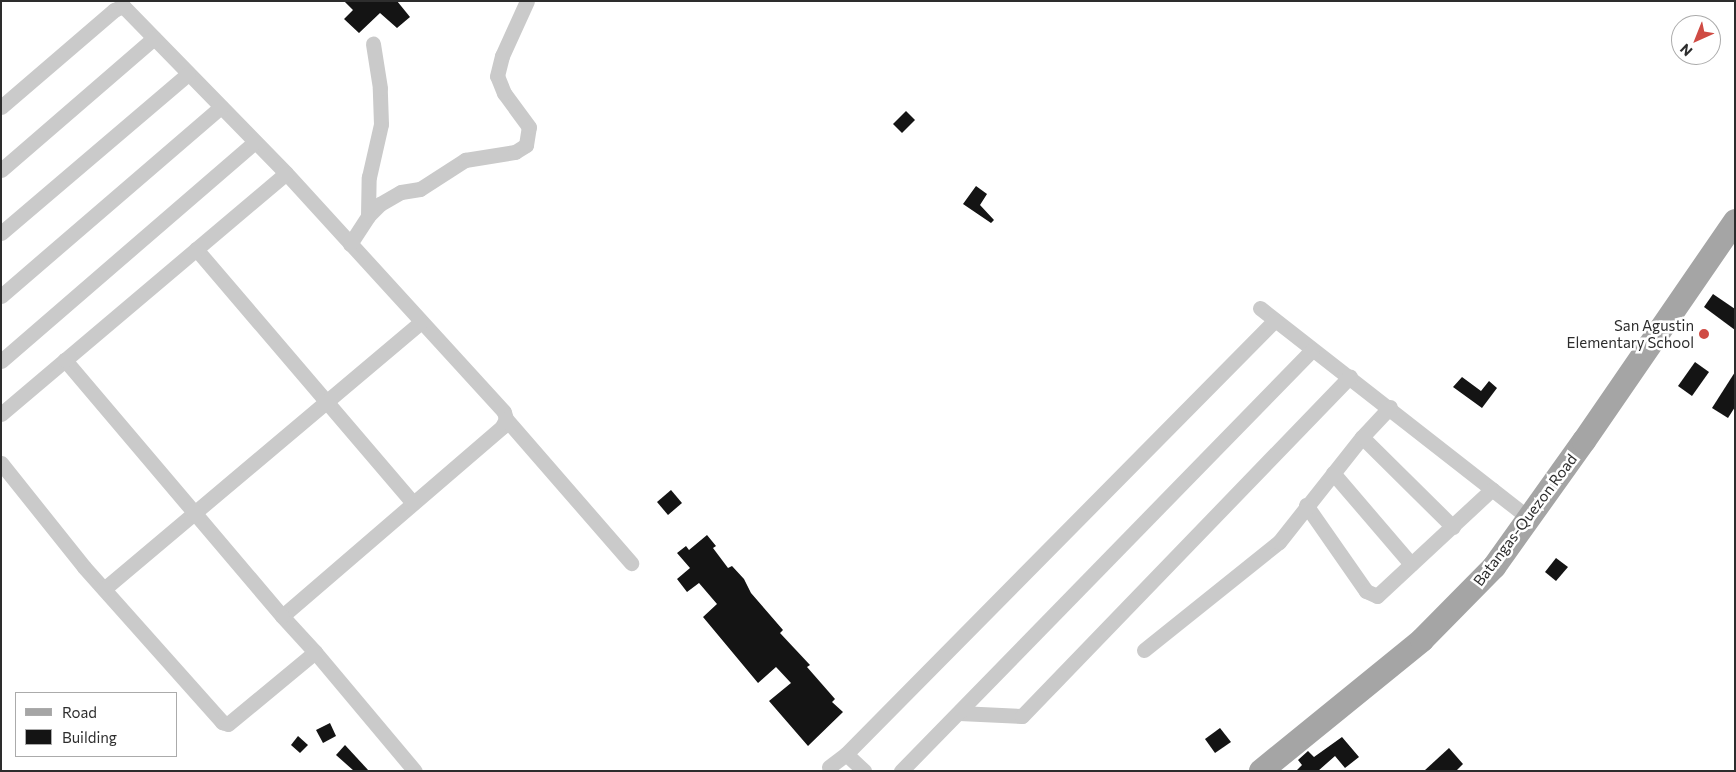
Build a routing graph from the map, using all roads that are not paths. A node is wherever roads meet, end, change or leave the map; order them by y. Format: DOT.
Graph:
graph roads {
  1 [pos="527,1"];
  2 [pos="154,38"];
  3 [pos="373,44"];
  4 [pos="188,74"];
  5 [pos="1,107"];
  6 [pos="221,107"];
  7 [pos="255,142"];
  8 [pos="1,170"];
  9 [pos="286,173"];
  10 [pos="368,216"];
  11 [pos="1735,221"];
  12 [pos="1,233"];
  13 [pos="350,244"];
  14 [pos="196,250"];
  15 [pos="1,296"];
  16 [pos="1260,308"];
  17 [pos="1275,320"];
  18 [pos="421,322"];
  19 [pos="1312,350"];
  20 [pos="1,360"];
  21 [pos="65,360"];
  22 [pos="1350,376"];
  23 [pos="326,402"];
  24 [pos="1390,407"];
  25 [pos="1,414"];
  26 [pos="506,419"];
  27 [pos="1362,436"];
  28 [pos="1,463"];
  29 [pos="1333,473"];
  30 [pos="1492,489"];
  31 [pos="413,503"];
  32 [pos="1306,505"];
  33 [pos="195,513"];
  34 [pos="1529,518"];
  35 [pos="1453,527"];
  36 [pos="631,563"];
  37 [pos="1411,564"];
  38 [pos="104,589"];
  39 [pos="282,616"];
  40 [pos="1144,650"];
  41 [pos="315,652"];
  42 [pos="959,713"];
  43 [pos="846,754"];
  44 [pos="830,767"];
  45 [pos="415,771"];
  46 [pos="864,771"];
  47 [pos="900,771"];
  48 [pos="1261,771"];
  1 -- 10 [label="street"];
  2 -- 4 [label="street"];
  2 -- 5 [label="street"];
  2 -- 8 [label="street"];
  3 -- 10 [label="street"];
  4 -- 6 [label="street"];
  4 -- 12 [label="street"];
  6 -- 7 [label="street"];
  6 -- 15 [label="street"];
  7 -- 9 [label="street"];
  7 -- 20 [label="street"];
  9 -- 13 [label="street"];
  9 -- 14 [label="street"];
  10 -- 13 [label="street"];
  11 -- 34 [label="main road, Batangas-Quezon Road"];
  13 -- 18 [label="street"];
  14 -- 21 [label="street"];
  14 -- 23 [label="street"];
  16 -- 17 [label="street"];
  17 -- 19 [label="street"];
  17 -- 43 [label="street"];
  18 -- 23 [label="street"];
  18 -- 26 [label="street"];
  19 -- 22 [label="street"];
  19 -- 42 [label="street"];
  21 -- 25 [label="street"];
  21 -- 33 [label="street"];
  22 -- 24 [label="street"];
  22 -- 42 [label="street"];
  23 -- 31 [label="street"];
  23 -- 33 [label="street"];
  24 -- 27 [label="street"];
  24 -- 30 [label="street"];
  26 -- 31 [label="street"];
  26 -- 36 [label="street"];
  27 -- 29 [label="street"];
  27 -- 35 [label="street"];
  28 -- 38 [label="street"];
  29 -- 32 [label="street"];
  29 -- 37 [label="street"];
  30 -- 34 [label="street"];
  30 -- 35 [label="street"];
  31 -- 39 [label="street"];
  32 -- 37 [label="street"];
  32 -- 40 [label="street"];
  33 -- 38 [label="street"];
  33 -- 39 [label="street"];
  34 -- 48 [label="main road, Batangas-Quezon Road"];
  35 -- 37 [label="street"];
  38 -- 41 [label="street"];
  39 -- 41 [label="street"];
  41 -- 45 [label="street"];
  42 -- 47 [label="street"];
  43 -- 44 [label="street"];
  43 -- 46 [label="street"];
}
